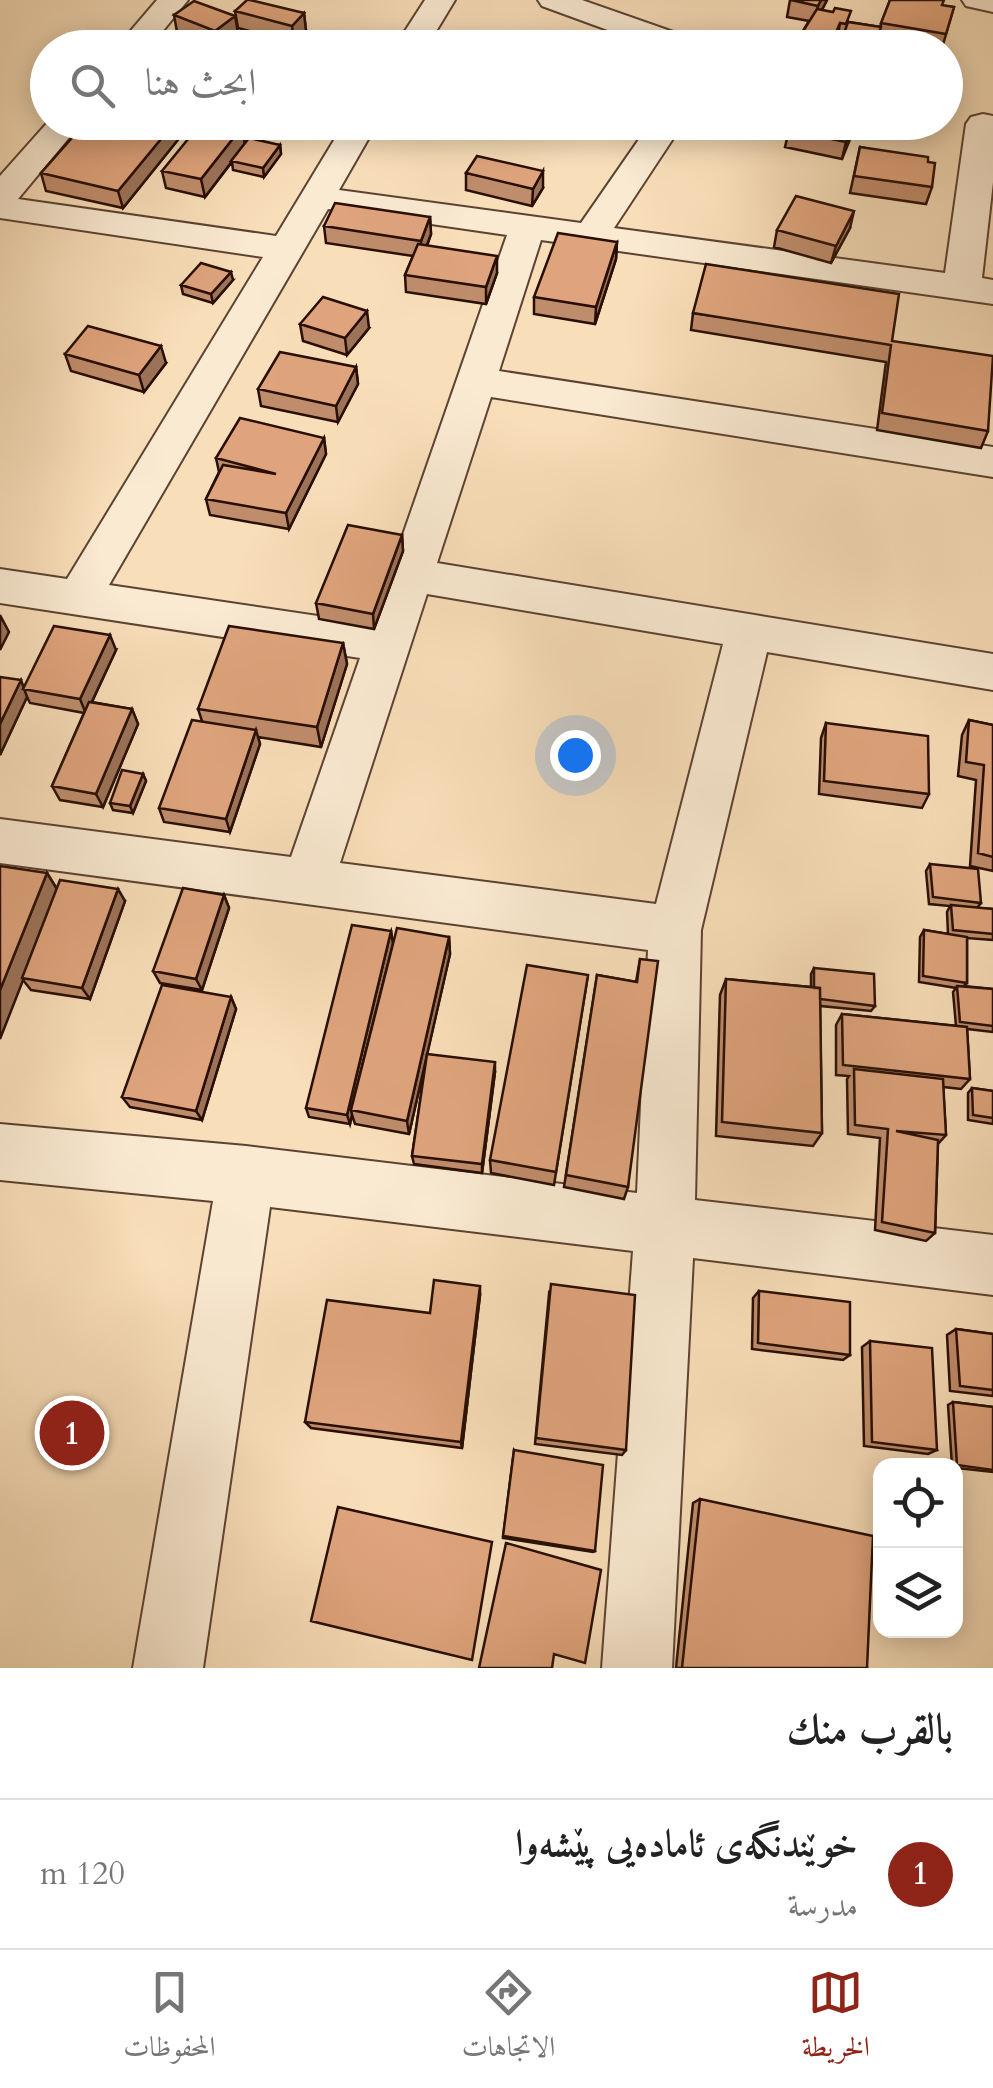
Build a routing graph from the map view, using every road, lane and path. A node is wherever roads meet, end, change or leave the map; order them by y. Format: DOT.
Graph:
graph roads {
  1 [pos="174,0"];
  2 [pos="440,0"];
  3 [pos="553,0"];
  4 [pos="976,0"];
  5 [pos="993,3"];
  6 [pos="148,30"];
  7 [pos="421,30"];
  8 [pos="663,30"];
  9 [pos="963,124"];
  10 [pos="988,139"];
  11 [pos="50,140"];
  12 [pos="351,140"];
  13 [pos="656,140"];
  14 [pos="315,197"];
  15 [pos="0,198"];
  16 [pos="0,208"];
  17 [pos="527,230"];
  18 [pos="590,238"];
  19 [pos="285,249"];
  20 [pos="978,290"];
  21 [pos="476,381"];
  22 [pos="993,462"];
  23 [pos="412,575"];
  24 [pos="0,586"];
  25 [pos="80,598"];
  26 [pos="749,631"];
  27 [pos="387,644"];
  28 [pos="993,672"];
  29 [pos="0,841"];
  30 [pos="308,880"];
  31 [pos="675,930"];
  32 [pos="0,1152"];
  33 [pos="246,1175"];
  34 [pos="665,1224"];
  35 [pos="993,1265"];
  36 [pos="168,1668"];
  37 [pos="637,1668"];
  1 -- 6 [label="street"];
  2 -- 7 [label="street"];
  3 -- 8 [label="street"];
  4 -- 5 [label="street"];
  9 -- 10 [label="street"];
  10 -- 20 [label="street"];
  11 -- 15 [label="street"];
  12 -- 14 [label="street"];
  13 -- 18 [label="street"];
  14 -- 17 [label="street"];
  14 -- 19 [label="street"];
  16 -- 19 [label="street"];
  17 -- 18 [label="street"];
  17 -- 21 [label="street"];
  18 -- 20 [label="street"];
  19 -- 25 [label="street"];
  21 -- 22 [label="street"];
  21 -- 23 [label="street"];
  23 -- 26 [label="street"];
  23 -- 27 [label="street"];
  24 -- 25 [label="street"];
  25 -- 27 [label="street"];
  26 -- 28 [label="street"];
  26 -- 31 [label="street"];
  27 -- 30 [label="street"];
  29 -- 30 [label="street"];
  30 -- 31 [label="street"];
  31 -- 34 [label="street"];
  32 -- 33 [label="street"];
  33 -- 34 [label="street"];
  33 -- 36 [label="street"];
  34 -- 35 [label="street"];
  34 -- 37 [label="street"];
}
